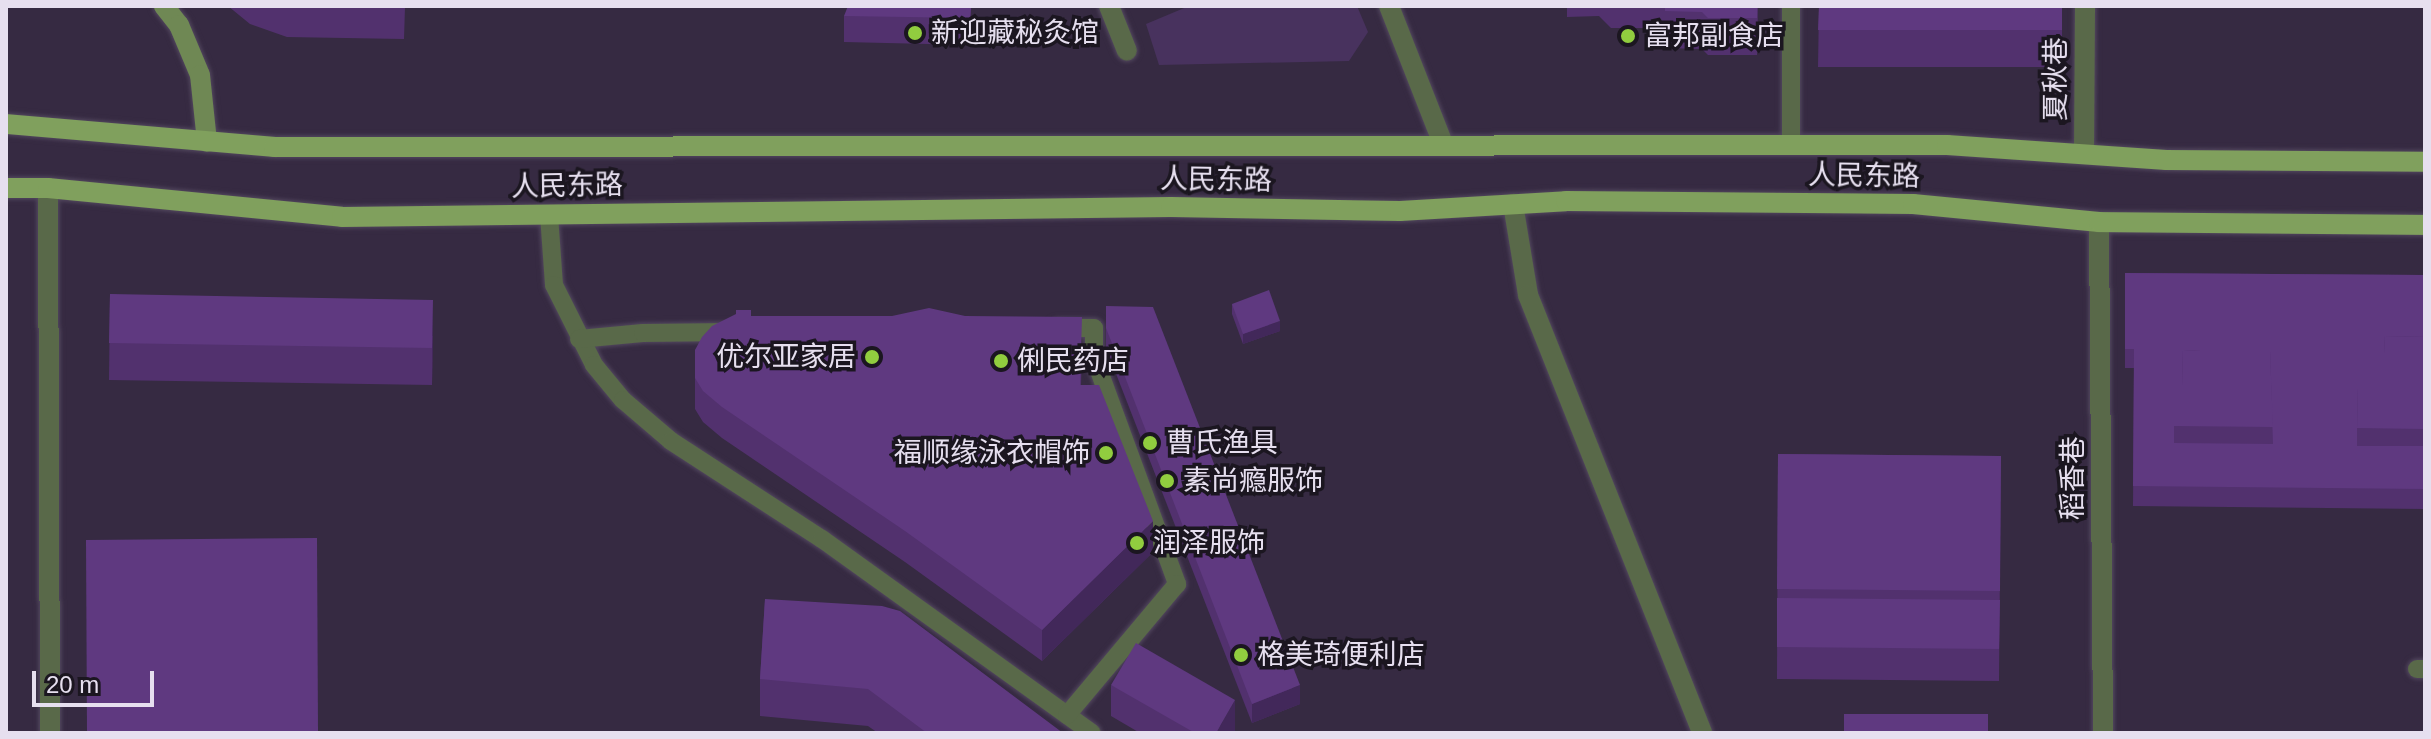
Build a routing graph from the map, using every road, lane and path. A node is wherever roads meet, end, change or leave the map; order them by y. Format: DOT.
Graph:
graph roads {
  1 [pos="164,6"];
  2 [pos="1109,6"];
  3 [pos="1389,6"];
  4 [pos="1791,6"];
  5 [pos="2085,6"];
  6 [pos="1127,51"];
  7 [pos="6,124"];
  8 [pos="207,142"];
  9 [pos="1443,144"];
  10 [pos="1791,145"];
  11 [pos="2084,153"];
  12 [pos="2425,162"];
  13 [pos="6,188"];
  14 [pos="48,188"];
  15 [pos="1513,204"];
  16 [pos="549,215"];
  17 [pos="2099,222"];
  18 [pos="2425,225"];
  19 [pos="1032,328"];
  20 [pos="752,332"];
  21 [pos="579,339"];
  22 [pos="1067,715"];
  23 [pos="50,733"];
  24 [pos="1092,733"];
  25 [pos="1702,733"];
  26 [pos="2103,733"];
  1 -- 8 [label="street"];
  2 -- 6 [label="street"];
  3 -- 9 [label="street"];
  4 -- 10 [label="lane"];
  5 -- 11 [label="street, 夏秋巷"];
  7 -- 8 [label="main road, 人民东路"];
  8 -- 9 [label="main road, 人民东路"];
  9 -- 10 [label="main road, 人民东路"];
  10 -- 11 [label="main road, 人民东路"];
  11 -- 12 [label="main road, 人民东路"];
  13 -- 14 [label="main road, 人民东路"];
  14 -- 16 [label="main road, 人民东路"];
  14 -- 23 [label="street"];
  15 -- 16 [label="main road, 人民东路"];
  15 -- 17 [label="main road, 人民东路"];
  15 -- 25 [label="street"];
  16 -- 21 [label="lane"];
  17 -- 18 [label="main road, 人民东路"];
  17 -- 26 [label="street, 稻香巷"];
  19 -- 22 [label="lane"];
  20 -- 21 [label="lane"];
  21 -- 22 [label="lane"];
  22 -- 24 [label="lane"];
}
